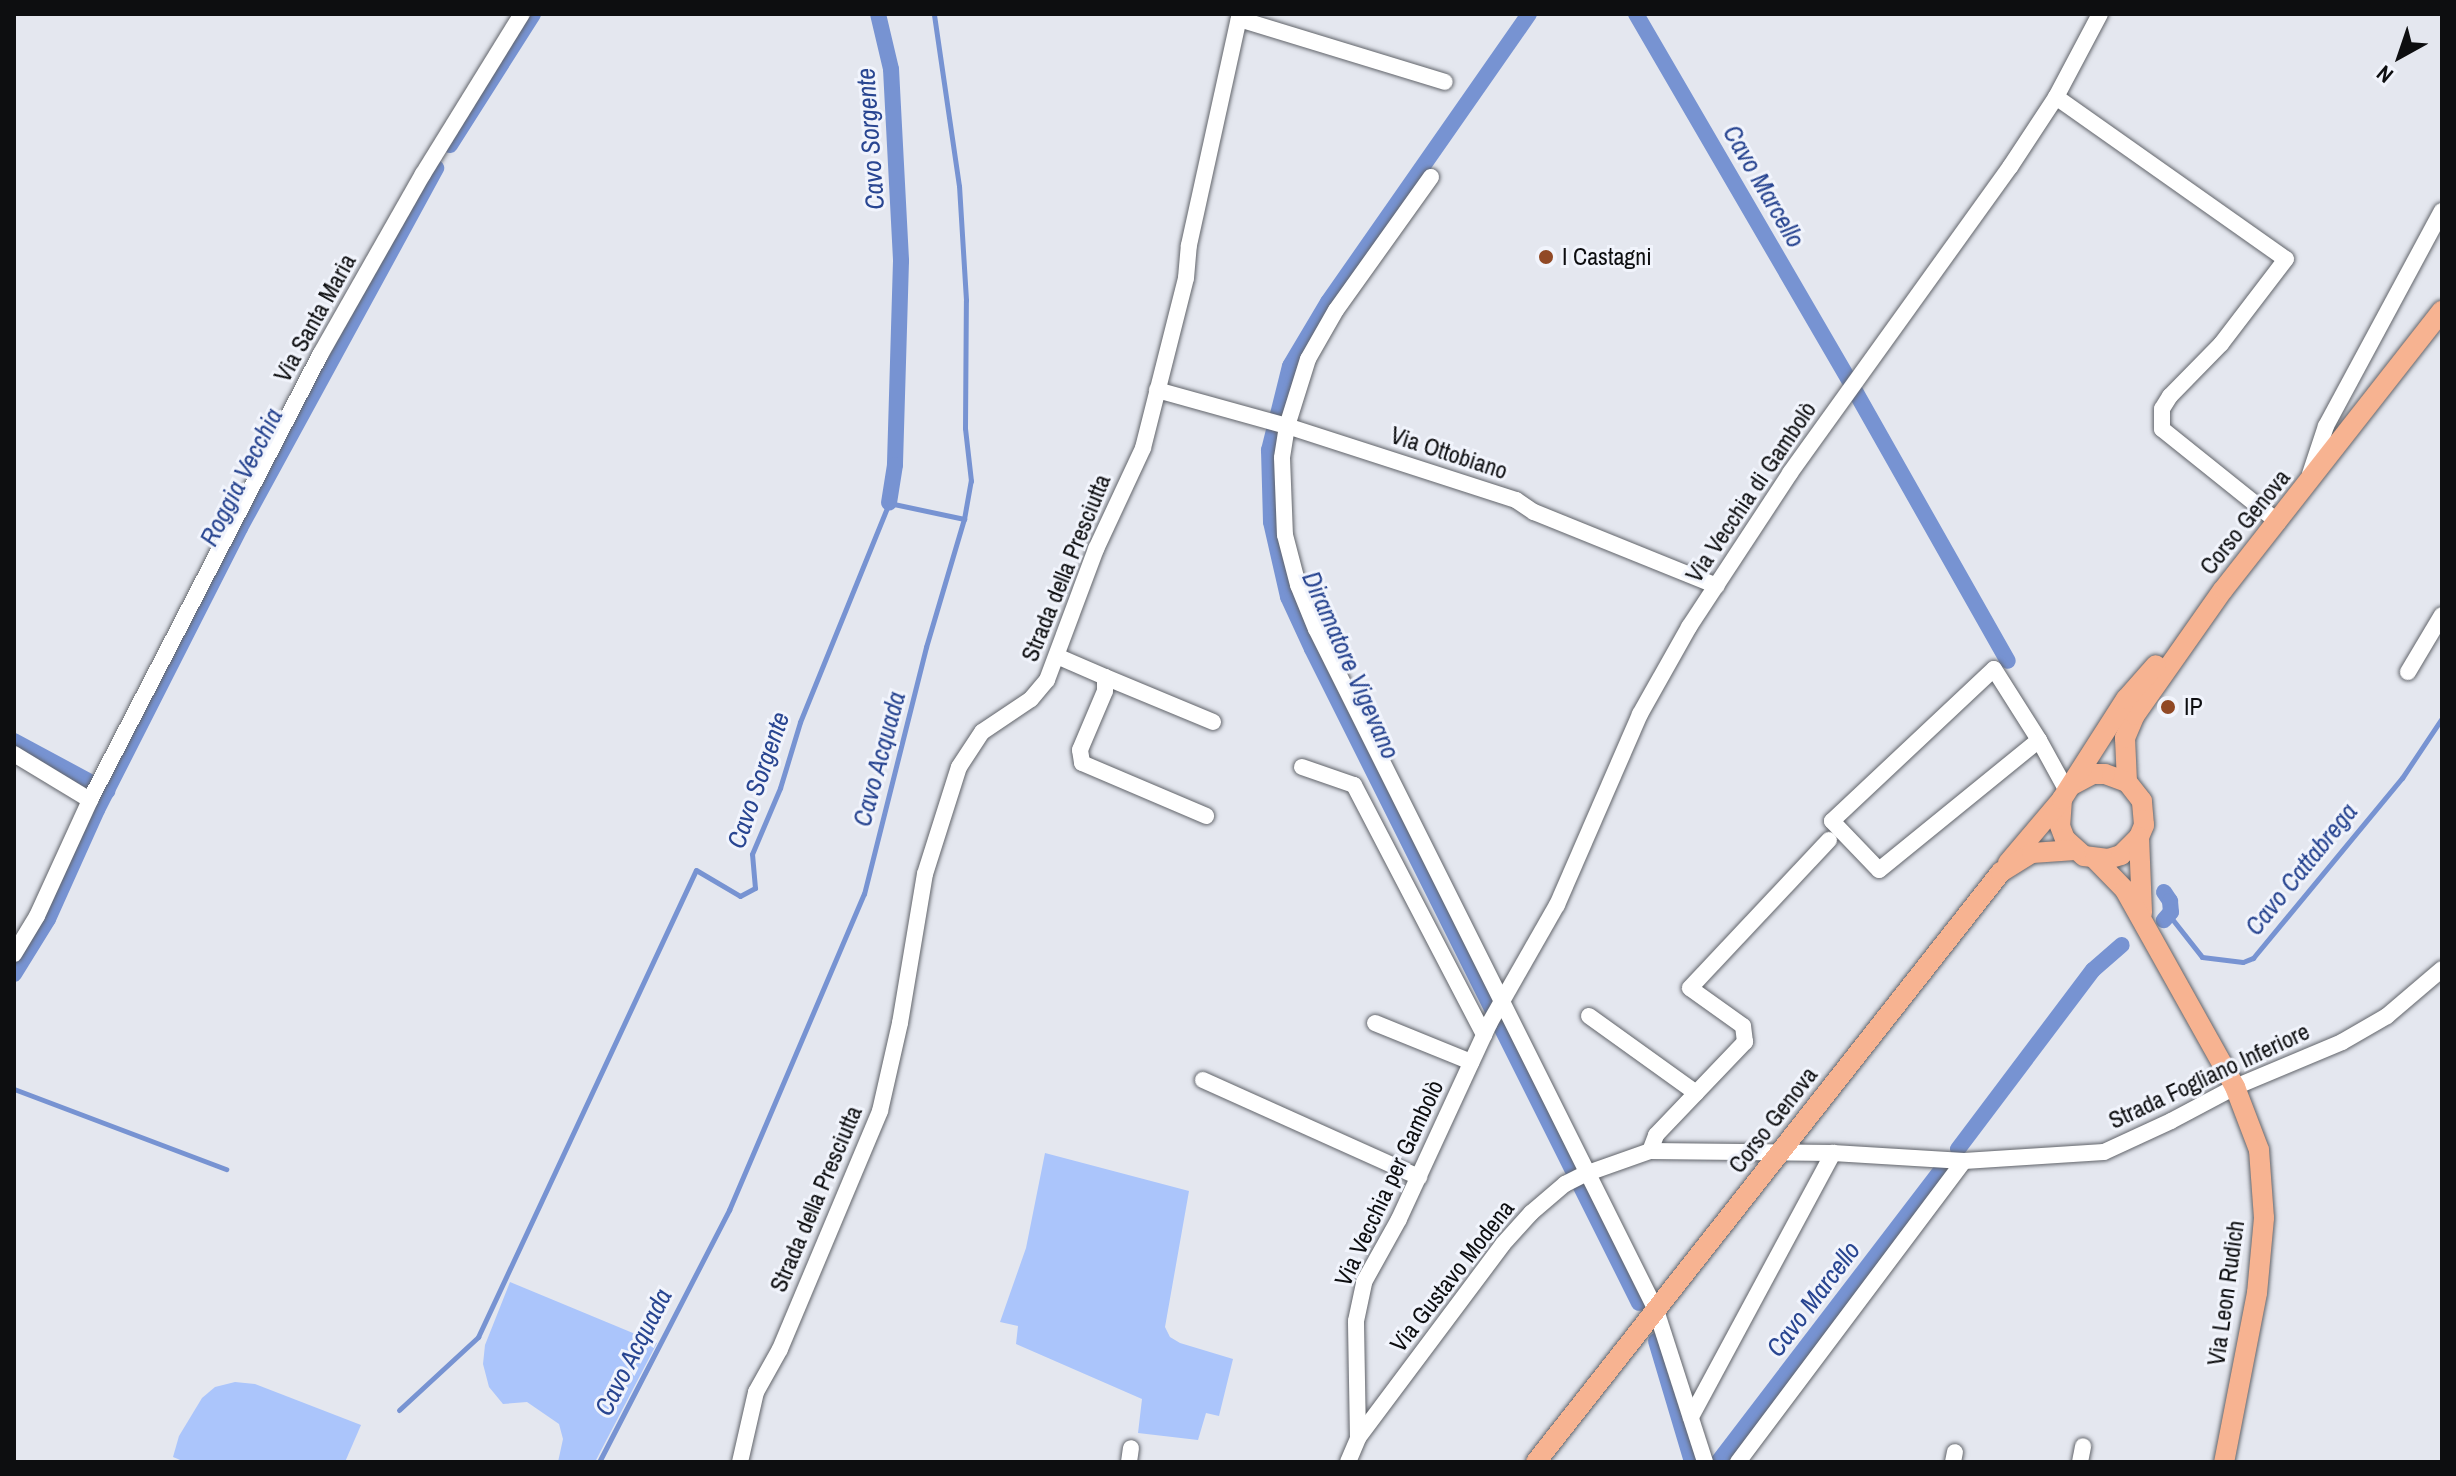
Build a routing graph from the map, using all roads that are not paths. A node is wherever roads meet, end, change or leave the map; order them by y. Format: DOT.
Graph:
graph roads {
  1 [pos="522,14"];
  2 [pos="2100,14"];
  3 [pos="1239,16"];
  4 [pos="1445,82"];
  5 [pos="2056,97"];
  6 [pos="1431,177"];
  7 [pos="2442,211"];
  8 [pos="2440,316"];
  9 [pos="1157,390"];
  10 [pos="1278,424"];
  11 [pos="2306,487"];
  12 [pos="2278,522"];
  13 [pos="1717,586"];
  14 [pos="2223,590"];
  15 [pos="2442,615"];
  16 [pos="1059,657"];
  17 [pos="2408,672"];
  18 [pos="1105,677"];
  19 [pos="1213,722"];
  20 [pos="2039,740"];
  21 [pos="14,754"];
  22 [pos="1302,767"];
  23 [pos="2127,782"];
  24 [pos="95,791"];
  25 [pos="2067,792"];
  26 [pos="1206,816"];
  27 [pos="2139,837"];
  28 [pos="1829,840"];
  29 [pos="2075,850"];
  30 [pos="2095,859"];
  31 [pos="2001,872"];
  32 [pos="2144,928"];
  33 [pos="14,954"];
  34 [pos="2442,969"];
  35 [pos="1502,1003"];
  36 [pos="1589,1016"];
  37 [pos="1375,1023"];
  38 [pos="1486,1029"];
  39 [pos="1471,1062"];
  40 [pos="1203,1080"];
  41 [pos="2235,1087"];
  42 [pos="1696,1093"];
  43 [pos="1650,1151"];
  44 [pos="1781,1152"];
  45 [pos="1833,1153"];
  46 [pos="1964,1161"];
  47 [pos="1588,1174"];
  48 [pos="1419,1177"];
  49 [pos="1656,1310"];
  50 [pos="1691,1417"];
  51 [pos="1358,1438"];
  52 [pos="1352,1461"];
  53 [pos="740,1462"];
  54 [pos="1536,1462"];
  55 [pos="1705,1462"];
  56 [pos="1738,1462"];
  57 [pos="2224,1462"];
  1 -- 24 [label="street, Via Santa Maria"];
  2 -- 5 [label="street, Via Vecchia di Gambolò"];
  3 -- 4 [label="street"];
  3 -- 9 [label="street, Strada della Presciutta"];
  5 -- 12 [label="street"];
  5 -- 13 [label="street, Via Vecchia di Gambolò"];
  6 -- 10 [label="street"];
  7 -- 11 [label="street"];
  8 -- 11 [label="main road, Corso Genova"];
  9 -- 10 [label="street, Via Ottobiano"];
  9 -- 16 [label="street, Strada della Presciutta"];
  10 -- 13 [label="street, Via Ottobiano"];
  10 -- 35 [label="street"];
  11 -- 12 [label="main road, Corso Genova"];
  12 -- 14 [label="main road, Corso Genova"];
  13 -- 35 [label="street, Via Vecchia di Gambolò"];
  14 -- 23 [label="main road, Corso Genova"];
  14 -- 25 [label="main road"];
  15 -- 17 [label="street"];
  16 -- 18 [label="street"];
  16 -- 53 [label="street, Strada della Presciutta"];
  18 -- 19 [label="street"];
  18 -- 26 [label="street"];
  20 -- 20 [label="street"];
  20 -- 25 [label="street"];
  21 -- 24 [label="street"];
  22 -- 38 [label="street"];
  23 -- 25 [label="main road"];
  23 -- 27 [label="main road"];
  24 -- 33 [label="street, Via Santa Maria"];
  25 -- 29 [label="main road"];
  25 -- 31 [label="main road"];
  27 -- 30 [label="main road"];
  27 -- 32 [label="main road"];
  28 -- 42 [label="street"];
  29 -- 30 [label="main road"];
  29 -- 31 [label="main road, Corso Genova"];
  30 -- 32 [label="main road, Via Leon Rudich"];
  31 -- 44 [label="main road, Corso Genova"];
  32 -- 41 [label="main road, Via Leon Rudich"];
  34 -- 41 [label="street, Strada Fogliano Inferiore"];
  35 -- 38 [label="street, Via Vecchia di Gambolò"];
  35 -- 47 [label="street"];
  36 -- 42 [label="street"];
  37 -- 39 [label="street"];
  38 -- 39 [label="street, Via Vecchia per Gambolò"];
  39 -- 48 [label="street, Via Vecchia per Gambolò"];
  40 -- 48 [label="street"];
  41 -- 46 [label="street, Strada Fogliano Inferiore"];
  41 -- 57 [label="main road, Via Leon Rudich"];
  42 -- 43 [label="street"];
  43 -- 44 [label="street, Via Gustavo Modena"];
  43 -- 47 [label="street, Via Gustavo Modena"];
  44 -- 45 [label="street, Strada Fogliano Inferiore"];
  44 -- 49 [label="main road, Corso Genova"];
  45 -- 46 [label="street, Strada Fogliano Inferiore"];
  45 -- 50 [label="street"];
  46 -- 56 [label="street"];
  47 -- 49 [label="street"];
  47 -- 51 [label="street, Via Gustavo Modena"];
  48 -- 51 [label="street, Via Vecchia per Gambolò"];
  49 -- 50 [label="street"];
  49 -- 54 [label="main road, Corso Genova"];
  50 -- 55 [label="street"];
  51 -- 52 [label="street, Via Vecchia per Gambolò"];
}
